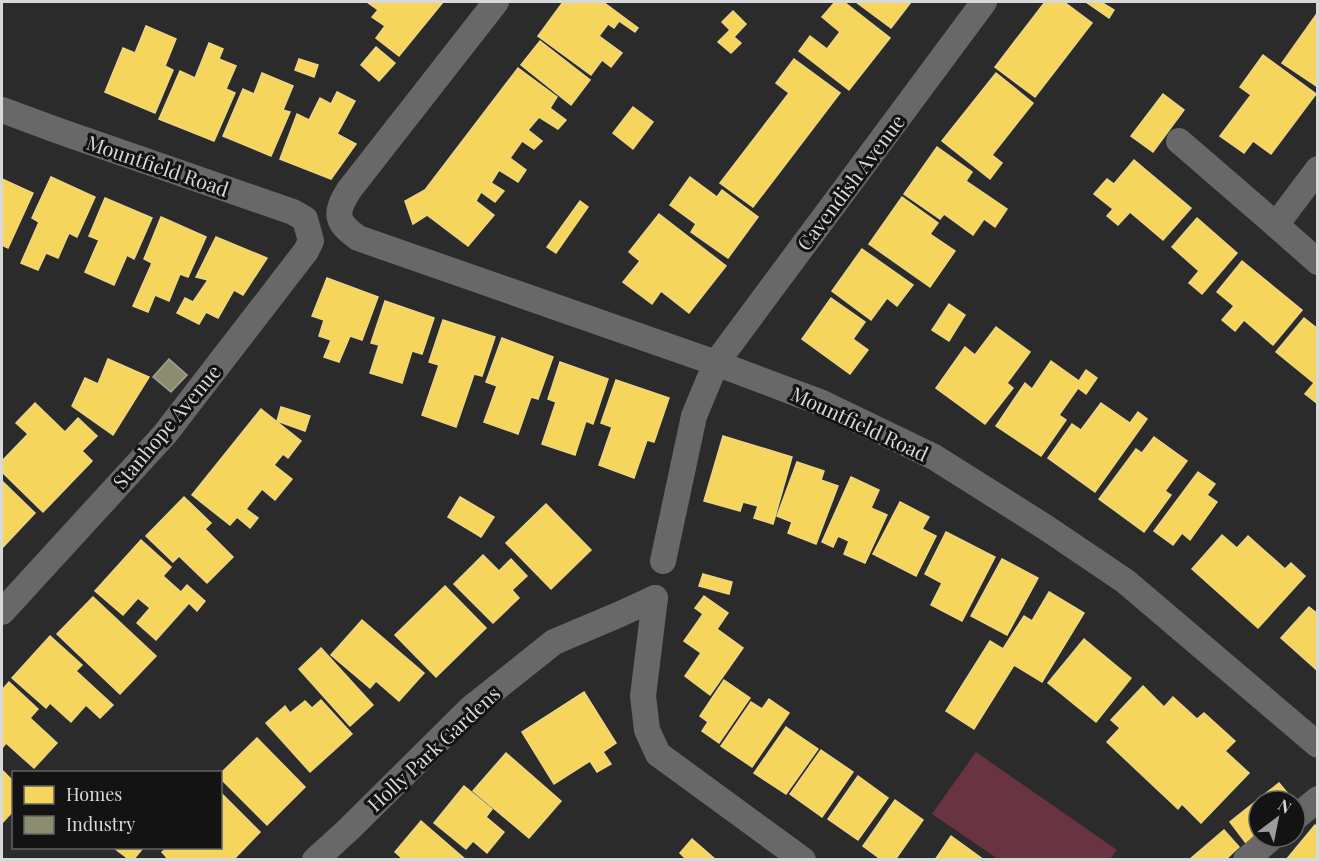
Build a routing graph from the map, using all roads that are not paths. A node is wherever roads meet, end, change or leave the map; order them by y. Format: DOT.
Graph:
graph roads {
  1 [pos="496,2"];
  2 [pos="984,2"];
  3 [pos="2,110"];
  4 [pos="1179,141"];
  5 [pos="1317,169"];
  6 [pos="1276,225"];
  7 [pos="309,229"];
  8 [pos="1317,262"];
  9 [pos="716,363"];
  10 [pos="663,561"];
  11 [pos="2,612"];
  12 [pos="1317,745"];
  13 [pos="1258,849"];
  14 [pos="315,860"];
  15 [pos="803,860"];
  16 [pos="1246,860"];
  1 -- 9 [label="street, Mountfield Road"];
  2 -- 9 [label="street, Cavendish Avenue"];
  3 -- 7 [label="street, Mountfield Road"];
  4 -- 6 [label="street"];
  5 -- 6 [label="street"];
  6 -- 8 [label="street"];
  7 -- 11 [label="street, Stanhope Avenue"];
  9 -- 10 [label="street, Cavendish Avenue"];
  9 -- 12 [label="street, Mountfield Road"];
  13 -- 16 [label="street"];
  14 -- 15 [label="street, Holly Park Gardens"];
}
